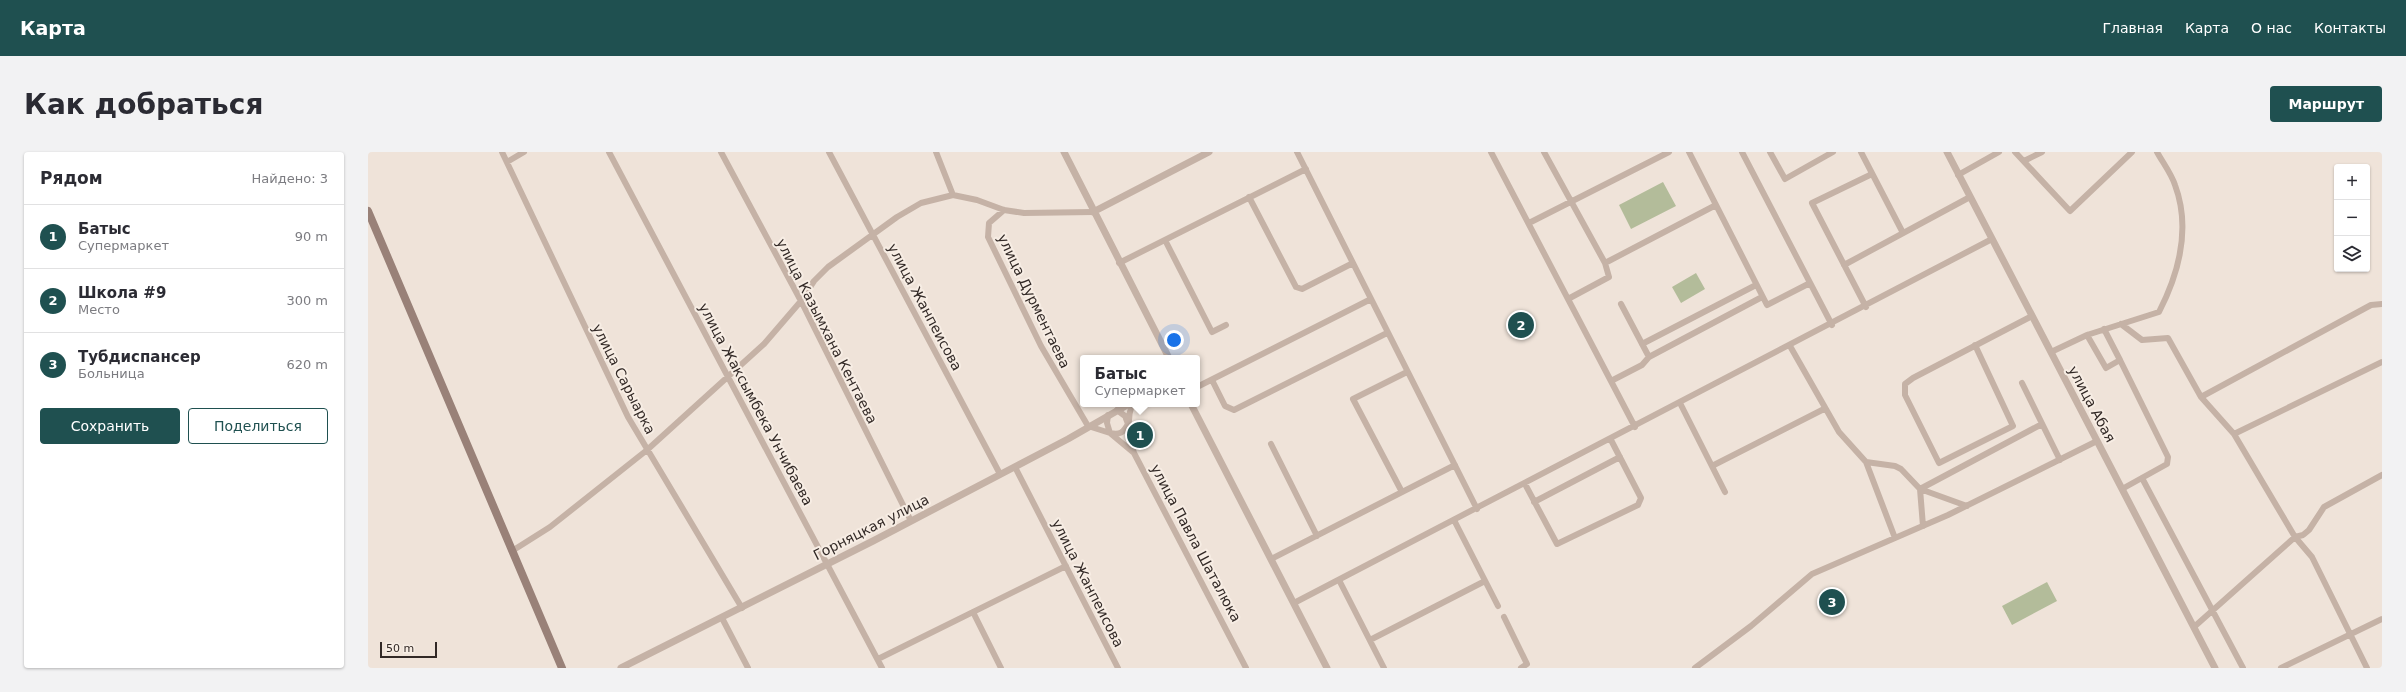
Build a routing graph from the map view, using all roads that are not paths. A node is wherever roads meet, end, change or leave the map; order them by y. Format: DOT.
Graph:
graph roads {
  1 [pos="502,152"];
  2 [pos="524,152"];
  3 [pos="609,152"];
  4 [pos="721,152"];
  5 [pos="829,152"];
  6 [pos="936,152"];
  7 [pos="1064,152"];
  8 [pos="1209,152"];
  9 [pos="1297,152"];
  10 [pos="1491,152"];
  11 [pos="1544,152"];
  12 [pos="1669,152"];
  13 [pos="1689,152"];
  14 [pos="1742,152"];
  15 [pos="1770,152"];
  16 [pos="1833,152"];
  17 [pos="1861,152"];
  18 [pos="1947,152"];
  19 [pos="1999,152"];
  20 [pos="2015,152"];
  21 [pos="2042,152"];
  22 [pos="2132,152"];
  23 [pos="2157,152"];
  24 [pos="2024,161"];
  25 [pos="507,162"];
  26 [pos="1306,169"];
  27 [pos="1872,174"];
  28 [pos="1958,175"];
  29 [pos="952,195"];
  30 [pos="1249,197"];
  31 [pos="1970,197"];
  32 [pos="1573,203"];
  33 [pos="1716,205"];
  34 [pos="1004,210"];
  35 [pos="368,211"];
  36 [pos="1093,212"];
  37 [pos="1529,223"];
  38 [pos="1903,233"];
  39 [pos="873,235"];
  40 [pos="1992,239"];
  41 [pos="1165,240"];
  42 [pos="1119,263"];
  43 [pos="1353,263"];
  44 [pos="1605,263"];
  45 [pos="1844,265"];
  46 [pos="1810,283"];
  47 [pos="1756,285"];
  48 [pos="1762,297"];
  49 [pos="1371,299"];
  50 [pos="1568,300"];
  51 [pos="801,301"];
  52 [pos="1621,304"];
  53 [pos="2382,304"];
  54 [pos="1866,307"];
  55 [pos="2032,316"];
  56 [pos="2121,324"];
  57 [pos="1226,325"];
  58 [pos="1832,325"];
  59 [pos="2104,329"];
  60 [pos="1387,333"];
  61 [pos="2087,335"];
  62 [pos="1642,344"];
  63 [pos="1976,345"];
  64 [pos="1790,346"];
  65 [pos="2051,352"];
  66 [pos="1167,355"];
  67 [pos="1648,357"];
  68 [pos="2120,360"];
  69 [pos="2382,362"];
  70 [pos="1407,372"];
  71 [pos="728,377"];
  72 [pos="1212,380"];
  73 [pos="1611,381"];
  74 [pos="2022,383"];
  75 [pos="1200,386"];
  76 [pos="2201,397"];
  77 [pos="1680,404"];
  78 [pos="1124,407"];
  79 [pos="1131,407"];
  80 [pos="1193,407"];
  81 [pos="1824,409"];
  82 [pos="1117,410"];
  83 [pos="1108,415"];
  84 [pos="1128,424"];
  85 [pos="2042,424"];
  86 [pos="1088,426"];
  87 [pos="1635,427"];
  88 [pos="1110,433"];
  89 [pos="2234,434"];
  90 [pos="1611,440"];
  91 [pos="2097,441"];
  92 [pos="1271,444"];
  93 [pos="647,450"];
  94 [pos="1134,453"];
  95 [pos="1620,457"];
  96 [pos="2060,460"];
  97 [pos="1866,462"];
  98 [pos="1455,465"];
  99 [pos="1712,466"];
  100 [pos="1015,467"];
  101 [pos="1000,474"];
  102 [pos="2382,475"];
  103 [pos="2142,478"];
  104 [pos="1525,484"];
  105 [pos="1920,489"];
  106 [pos="2122,489"];
  107 [pos="1402,492"];
  108 [pos="1725,492"];
  109 [pos="1534,502"];
  110 [pos="1967,506"];
  111 [pos="1477,509"];
  112 [pos="1454,520"];
  113 [pos="911,521"];
  114 [pos="1923,526"];
  115 [pos="1317,536"];
  116 [pos="2295,537"];
  117 [pos="1895,538"];
  118 [pos="512,550"];
  119 [pos="1271,559"];
  120 [pos="828,564"];
  121 [pos="1066,566"];
  122 [pos="1339,580"];
  123 [pos="1485,581"];
  124 [pos="1294,603"];
  125 [pos="1498,606"];
  126 [pos="742,608"];
  127 [pos="973,612"];
  128 [pos="2213,612"];
  129 [pos="722,618"];
  130 [pos="1504,618"];
  131 [pos="2382,619"];
  132 [pos="2194,627"];
  133 [pos="2351,635"];
  134 [pos="1370,640"];
  135 [pos="878,659"];
  136 [pos="562,668"];
  137 [pos="621,668"];
  138 [pos="748,668"];
  139 [pos="882,668"];
  140 [pos="1001,668"];
  141 [pos="1118,668"];
  142 [pos="1246,668"];
  143 [pos="1327,668"];
  144 [pos="1384,668"];
  145 [pos="1520,668"];
  146 [pos="1696,668"];
  147 [pos="2216,668"];
  148 [pos="2243,668"];
  149 [pos="2281,668"];
  150 [pos="2367,668"];
  1 -- 25 [label="street, улица Сарыарка"];
  2 -- 25 [label="street"];
  3 -- 71 [label="street, улица Жаксымбека Унчибаева"];
  4 -- 51 [label="street, улица Казымхана Кентаева"];
  5 -- 39 [label="street, улица Жанпеисова"];
  6 -- 29 [label="street"];
  7 -- 36 [label="street"];
  8 -- 36 [label="street"];
  9 -- 26 [label="street"];
  10 -- 37 [label="street"];
  11 -- 32 [label="street"];
  12 -- 32 [label="street"];
  13 -- 33 [label="street"];
  14 -- 46 [label="street"];
  15 -- 16 [label="street"];
  17 -- 27 [label="street"];
  18 -- 28 [label="street, улица Абая"];
  19 -- 28 [label="street"];
  20 -- 24 [label="street"];
  21 -- 24 [label="street"];
  22 -- 24 [label="street"];
  23 -- 56 [label="street"];
  25 -- 93 [label="street, улица Сарыарка"];
  26 -- 30 [label="street"];
  26 -- 43 [label="street"];
  27 -- 38 [label="street"];
  27 -- 45 [label="street"];
  28 -- 31 [label="street, улица Абая"];
  29 -- 34 [label="street"];
  29 -- 39 [label="street"];
  30 -- 41 [label="street"];
  30 -- 43 [label="street"];
  31 -- 38 [label="street"];
  31 -- 40 [label="street, улица Абая"];
  32 -- 37 [label="street"];
  32 -- 44 [label="street"];
  33 -- 44 [label="street"];
  33 -- 47 [label="street"];
  34 -- 36 [label="street"];
  34 -- 86 [label="street, улица Дурментаева"];
  35 -- 118 [label="main road"];
  36 -- 42 [label="street"];
  37 -- 50 [label="street"];
  38 -- 45 [label="street"];
  39 -- 51 [label="street"];
  39 -- 101 [label="street, улица Жанпеисова"];
  40 -- 54 [label="street"];
  40 -- 55 [label="street, улица Абая"];
  41 -- 42 [label="street"];
  41 -- 57 [label="street"];
  42 -- 66 [label="street"];
  43 -- 49 [label="street"];
  44 -- 50 [label="street"];
  45 -- 54 [label="street"];
  46 -- 48 [label="street"];
  46 -- 58 [label="street"];
  47 -- 48 [label="street"];
  47 -- 62 [label="street"];
  48 -- 67 [label="street"];
  49 -- 60 [label="street"];
  49 -- 72 [label="street"];
  50 -- 73 [label="street"];
  51 -- 71 [label="street"];
  51 -- 113 [label="street, улица Казымхана Кентаева"];
  52 -- 62 [label="street"];
  53 -- 76 [label="street"];
  54 -- 58 [label="street"];
  55 -- 63 [label="street"];
  55 -- 65 [label="street, улица Абая"];
  56 -- 59 [label="street"];
  56 -- 76 [label="street"];
  58 -- 64 [label="street"];
  59 -- 61 [label="street"];
  59 -- 68 [label="street"];
  60 -- 70 [label="street"];
  60 -- 72 [label="street"];
  61 -- 65 [label="street"];
  61 -- 68 [label="street"];
  62 -- 67 [label="street"];
  63 -- 63 [label="street"];
  64 -- 77 [label="street"];
  64 -- 81 [label="street"];
  65 -- 91 [label="street, улица Абая"];
  67 -- 73 [label="street"];
  68 -- 103 [label="street"];
  69 -- 89 [label="street"];
  70 -- 98 [label="street"];
  70 -- 107 [label="street"];
  71 -- 93 [label="street"];
  71 -- 120 [label="street, улица Жаксымбека Унчибаева"];
  72 -- 75 [label="street"];
  73 -- 87 [label="street"];
  74 -- 85 [label="street"];
  76 -- 89 [label="street"];
  77 -- 87 [label="street"];
  77 -- 99 [label="street"];
  78 -- 82 [label="street, Горняцкая улица"];
  79 -- 84 [label="street, улица Павла Шаталюка"];
  80 -- 119 [label="street"];
  81 -- 97 [label="street"];
  81 -- 99 [label="street"];
  82 -- 83 [label="street, Горняцкая улица"];
  82 -- 84 [label="street"];
  83 -- 86 [label="street, Горняцкая улица"];
  83 -- 88 [label="street"];
  84 -- 88 [label="street"];
  84 -- 94 [label="street, улица Павла Шаталюка"];
  85 -- 96 [label="street"];
  85 -- 105 [label="street"];
  86 -- 88 [label="street"];
  86 -- 100 [label="street, Горняцкая улица"];
  87 -- 90 [label="street"];
  88 -- 94 [label="street"];
  89 -- 116 [label="street"];
  90 -- 95 [label="street"];
  90 -- 104 [label="street"];
  91 -- 96 [label="street"];
  91 -- 106 [label="street, улица Абая"];
  92 -- 115 [label="street"];
  93 -- 118 [label="street"];
  93 -- 126 [label="street, улица Сарыарка"];
  94 -- 142 [label="street, улица Павла Шаталюка"];
  95 -- 109 [label="street"];
  95 -- 109 [label="street"];
  96 -- 110 [label="street"];
  97 -- 105 [label="street"];
  97 -- 117 [label="street"];
  98 -- 107 [label="street"];
  98 -- 111 [label="street"];
  99 -- 108 [label="street"];
  100 -- 101 [label="street, Горняцкая улица"];
  100 -- 121 [label="street, улица Жанпеисова"];
  101 -- 113 [label="street, Горняцкая улица"];
  102 -- 116 [label="street"];
  103 -- 106 [label="street"];
  103 -- 128 [label="street"];
  104 -- 109 [label="street"];
  104 -- 111 [label="street"];
  105 -- 110 [label="street"];
  105 -- 114 [label="street"];
  106 -- 132 [label="street, улица Абая"];
  107 -- 115 [label="street"];
  110 -- 114 [label="street"];
  111 -- 112 [label="street"];
  112 -- 122 [label="street"];
  112 -- 123 [label="street"];
  113 -- 120 [label="street, Горняцкая улица"];
  114 -- 117 [label="street"];
  115 -- 119 [label="street"];
  116 -- 128 [label="street"];
  116 -- 133 [label="street"];
  117 -- 146 [label="street"];
  118 -- 136 [label="main road"];
  119 -- 124 [label="street"];
  120 -- 126 [label="street, Горняцкая улица"];
  120 -- 135 [label="street, улица Жаксымбека Унчибаева"];
  121 -- 127 [label="street"];
  121 -- 141 [label="street, улица Жанпеисова"];
  122 -- 124 [label="street"];
  122 -- 134 [label="street"];
  123 -- 125 [label="street"];
  123 -- 134 [label="street"];
  124 -- 143 [label="street"];
  126 -- 129 [label="street, Горняцкая улица"];
  127 -- 135 [label="street"];
  127 -- 140 [label="street"];
  128 -- 132 [label="street"];
  128 -- 148 [label="street"];
  129 -- 137 [label="street, Горняцкая улица"];
  129 -- 138 [label="street"];
  130 -- 145 [label="street"];
  131 -- 133 [label="street"];
  132 -- 147 [label="street, улица Абая"];
  133 -- 149 [label="street"];
  133 -- 150 [label="street"];
  134 -- 144 [label="street"];
  135 -- 139 [label="street, улица Жаксымбека Унчибаева"];
}
